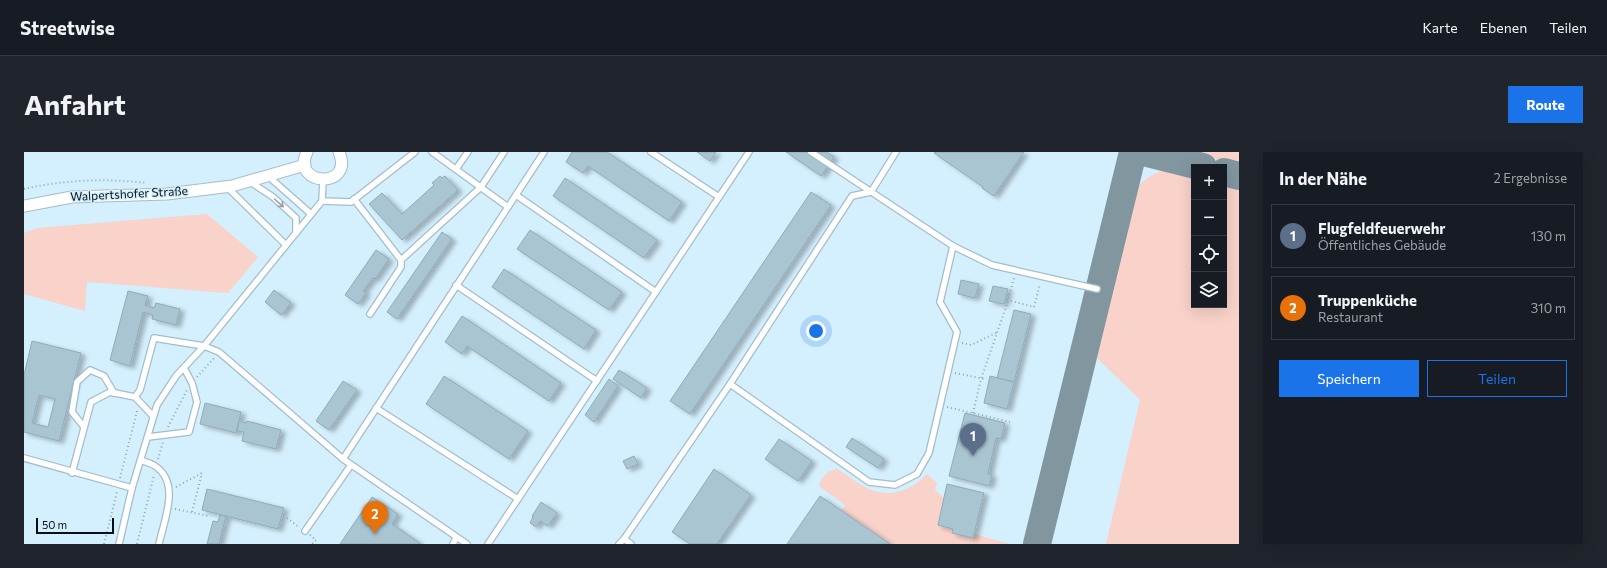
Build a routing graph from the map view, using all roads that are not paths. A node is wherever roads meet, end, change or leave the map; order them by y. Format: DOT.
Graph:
graph roads {
  1 [pos="307,152"];
  2 [pos="339,152"];
  3 [pos="415,152"];
  4 [pos="432,152"];
  5 [pos="468,152"];
  6 [pos="504,152"];
  7 [pos="544,152"];
  8 [pos="650,152"];
  9 [pos="749,152"];
  10 [pos="811,152"];
  11 [pos="896,152"];
  12 [pos="305,165"];
  13 [pos="456,169"];
  14 [pos="267,176"];
  15 [pos="323,180"];
  16 [pos="249,181"];
  17 [pos="226,186"];
  18 [pos="481,187"];
  19 [pos="871,192"];
  20 [pos="516,195"];
  21 [pos="719,197"];
  22 [pos="354,199"];
  23 [pos="322,201"];
  24 [pos="24,206"];
  25 [pos="508,207"];
  26 [pos="311,214"];
  27 [pos="296,233"];
  28 [pos="286,245"];
  29 [pos="953,246"];
  30 [pos="402,260"];
  31 [pos="456,286"];
  32 [pos="1097,290"];
  33 [pos="656,292"];
  34 [pos="370,314"];
  35 [pos="204,346"];
  36 [pos="184,368"];
  37 [pos="597,381"];
  38 [pos="730,384"];
  39 [pos="114,393"];
  40 [pos="137,400"];
  41 [pos="376,408"];
  42 [pos="153,416"];
  43 [pos="84,427"];
  44 [pos="148,437"];
  45 [pos="24,458"];
  46 [pos="343,459"];
  47 [pos="141,460"];
  48 [pos="352,465"];
  49 [pos="72,473"];
  50 [pos="132,488"];
  51 [pos="518,499"];
  52 [pos="305,531"];
  53 [pos="456,538"];
  54 [pos="624,539"];
  55 [pos="118,544"];
  56 [pos="159,544"];
  57 [pos="453,544"];
  58 [pos="467,544"];
  59 [pos="488,544"];
  60 [pos="619,544"];
  61 [pos="631,544"];
  1 -- 12 [label="street"];
  2 -- 15 [label="street"];
  3 -- 22 [label="lane"];
  4 -- 13 [label="lane"];
  5 -- 13 [label="lane"];
  6 -- 18 [label="lane"];
  7 -- 20 [label="lane"];
  8 -- 21 [label="lane"];
  9 -- 21 [label="lane"];
  10 -- 19 [label="lane"];
  11 -- 19 [label="lane"];
  12 -- 14 [label="street, Walpertshofer Straße"];
  12 -- 15 [label="street"];
  13 -- 18 [label="lane"];
  14 -- 16 [label="street, Walpertshofer Straße"];
  14 -- 26 [label="lane"];
  15 -- 23 [label="lane"];
  16 -- 17 [label="street, Walpertshofer Straße"];
  16 -- 27 [label="lane, one-way"];
  17 -- 24 [label="street, Walpertshofer Straße"];
  17 -- 28 [label="lane"];
  18 -- 25 [label="lane"];
  18 -- 30 [label="lane"];
  19 -- 29 [label="lane"];
  19 -- 38 [label="lane"];
  20 -- 25 [label="lane"];
  20 -- 33 [label="lane"];
  21 -- 33 [label="lane"];
  22 -- 23 [label="lane"];
  22 -- 30 [label="lane"];
  23 -- 26 [label="lane"];
  25 -- 31 [label="lane"];
  26 -- 27 [label="lane"];
  27 -- 28 [label="lane"];
  28 -- 35 [label="lane"];
  29 -- 32 [label="lane"];
  29 -- 38 [label="lane"];
  30 -- 34 [label="lane"];
  31 -- 37 [label="lane"];
  31 -- 41 [label="lane"];
  33 -- 37 [label="lane"];
  35 -- 36 [label="lane"];
  35 -- 40 [label="lane"];
  35 -- 46 [label="lane"];
  36 -- 42 [label="lane"];
  36 -- 44 [label="lane"];
  37 -- 51 [label="lane"];
  38 -- 54 [label="lane"];
  39 -- 40 [label="lane"];
  39 -- 43 [label="lane"];
  39 -- 43 [label="lane"];
  40 -- 42 [label="lane"];
  41 -- 46 [label="lane"];
  41 -- 51 [label="lane"];
  42 -- 44 [label="lane"];
  43 -- 49 [label="lane"];
  44 -- 47 [label="lane"];
  45 -- 49 [label="lane"];
  46 -- 48 [label="lane"];
  47 -- 50 [label="lane"];
  47 -- 56 [label="lane"];
  48 -- 52 [label="lane"];
  48 -- 53 [label="lane"];
  49 -- 50 [label="lane"];
  50 -- 55 [label="lane"];
  51 -- 59 [label="lane"];
  53 -- 57 [label="lane"];
  53 -- 58 [label="lane"];
  54 -- 60 [label="lane"];
  54 -- 61 [label="lane"];
}
